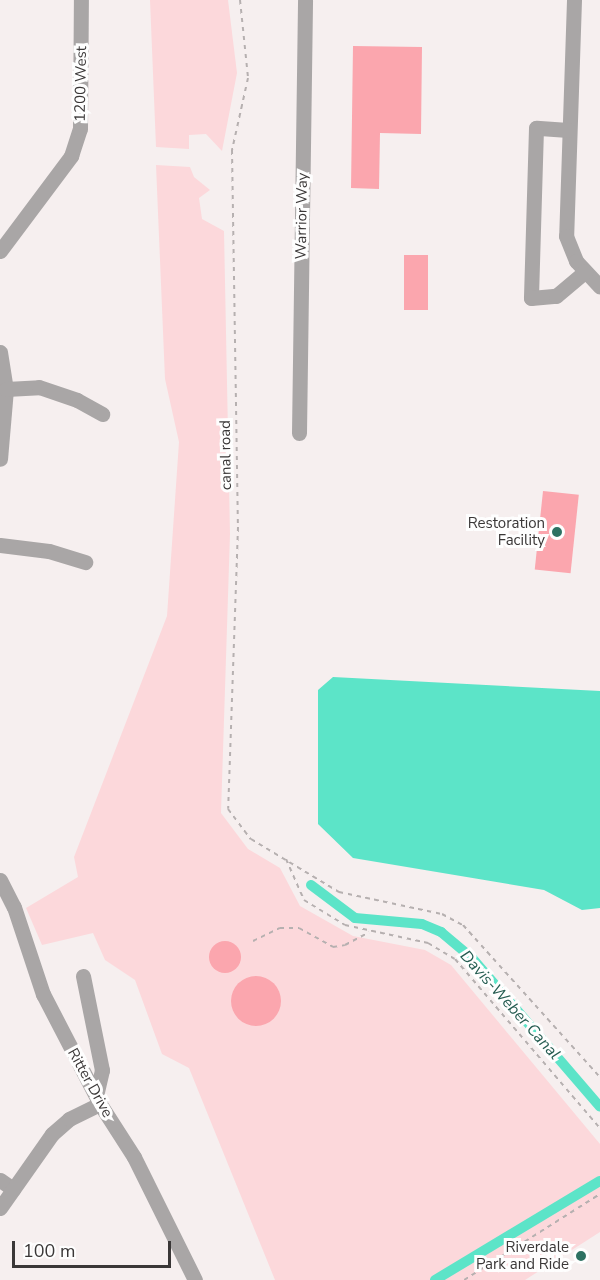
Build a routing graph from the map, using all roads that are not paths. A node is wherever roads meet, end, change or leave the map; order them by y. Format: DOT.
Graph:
graph roads {
  1 [pos="81,0"];
  2 [pos="305,0"];
  3 [pos="574,0"];
  4 [pos="568,130"];
  5 [pos="0,251"];
  6 [pos="585,272"];
  7 [pos="600,287"];
  8 [pos="0,352"];
  9 [pos="6,389"];
  10 [pos="102,414"];
  11 [pos="300,433"];
  12 [pos="1,440"];
  13 [pos="0,459"];
  14 [pos="0,545"];
  15 [pos="85,562"];
  16 [pos="0,880"];
  17 [pos="83,976"];
  18 [pos="98,1099"];
  19 [pos="0,1180"];
  20 [pos="13,1189"];
  21 [pos="0,1208"];
  22 [pos="195,1280"];
  1 -- 5 [label="street, 1200 West"];
  2 -- 11 [label="street, Warrior Way"];
  3 -- 4 [label="street"];
  4 -- 6 [label="street"];
  4 -- 6 [label="street"];
  6 -- 7 [label="street"];
  8 -- 9 [label="street"];
  9 -- 10 [label="street"];
  9 -- 12 [label="street"];
  12 -- 13 [label="street"];
  14 -- 15 [label="street"];
  16 -- 18 [label="street, Ritter Drive"];
  17 -- 18 [label="street"];
  18 -- 20 [label="street"];
  18 -- 22 [label="street, Ritter Drive"];
  19 -- 20 [label="street"];
  20 -- 21 [label="street"];
}
